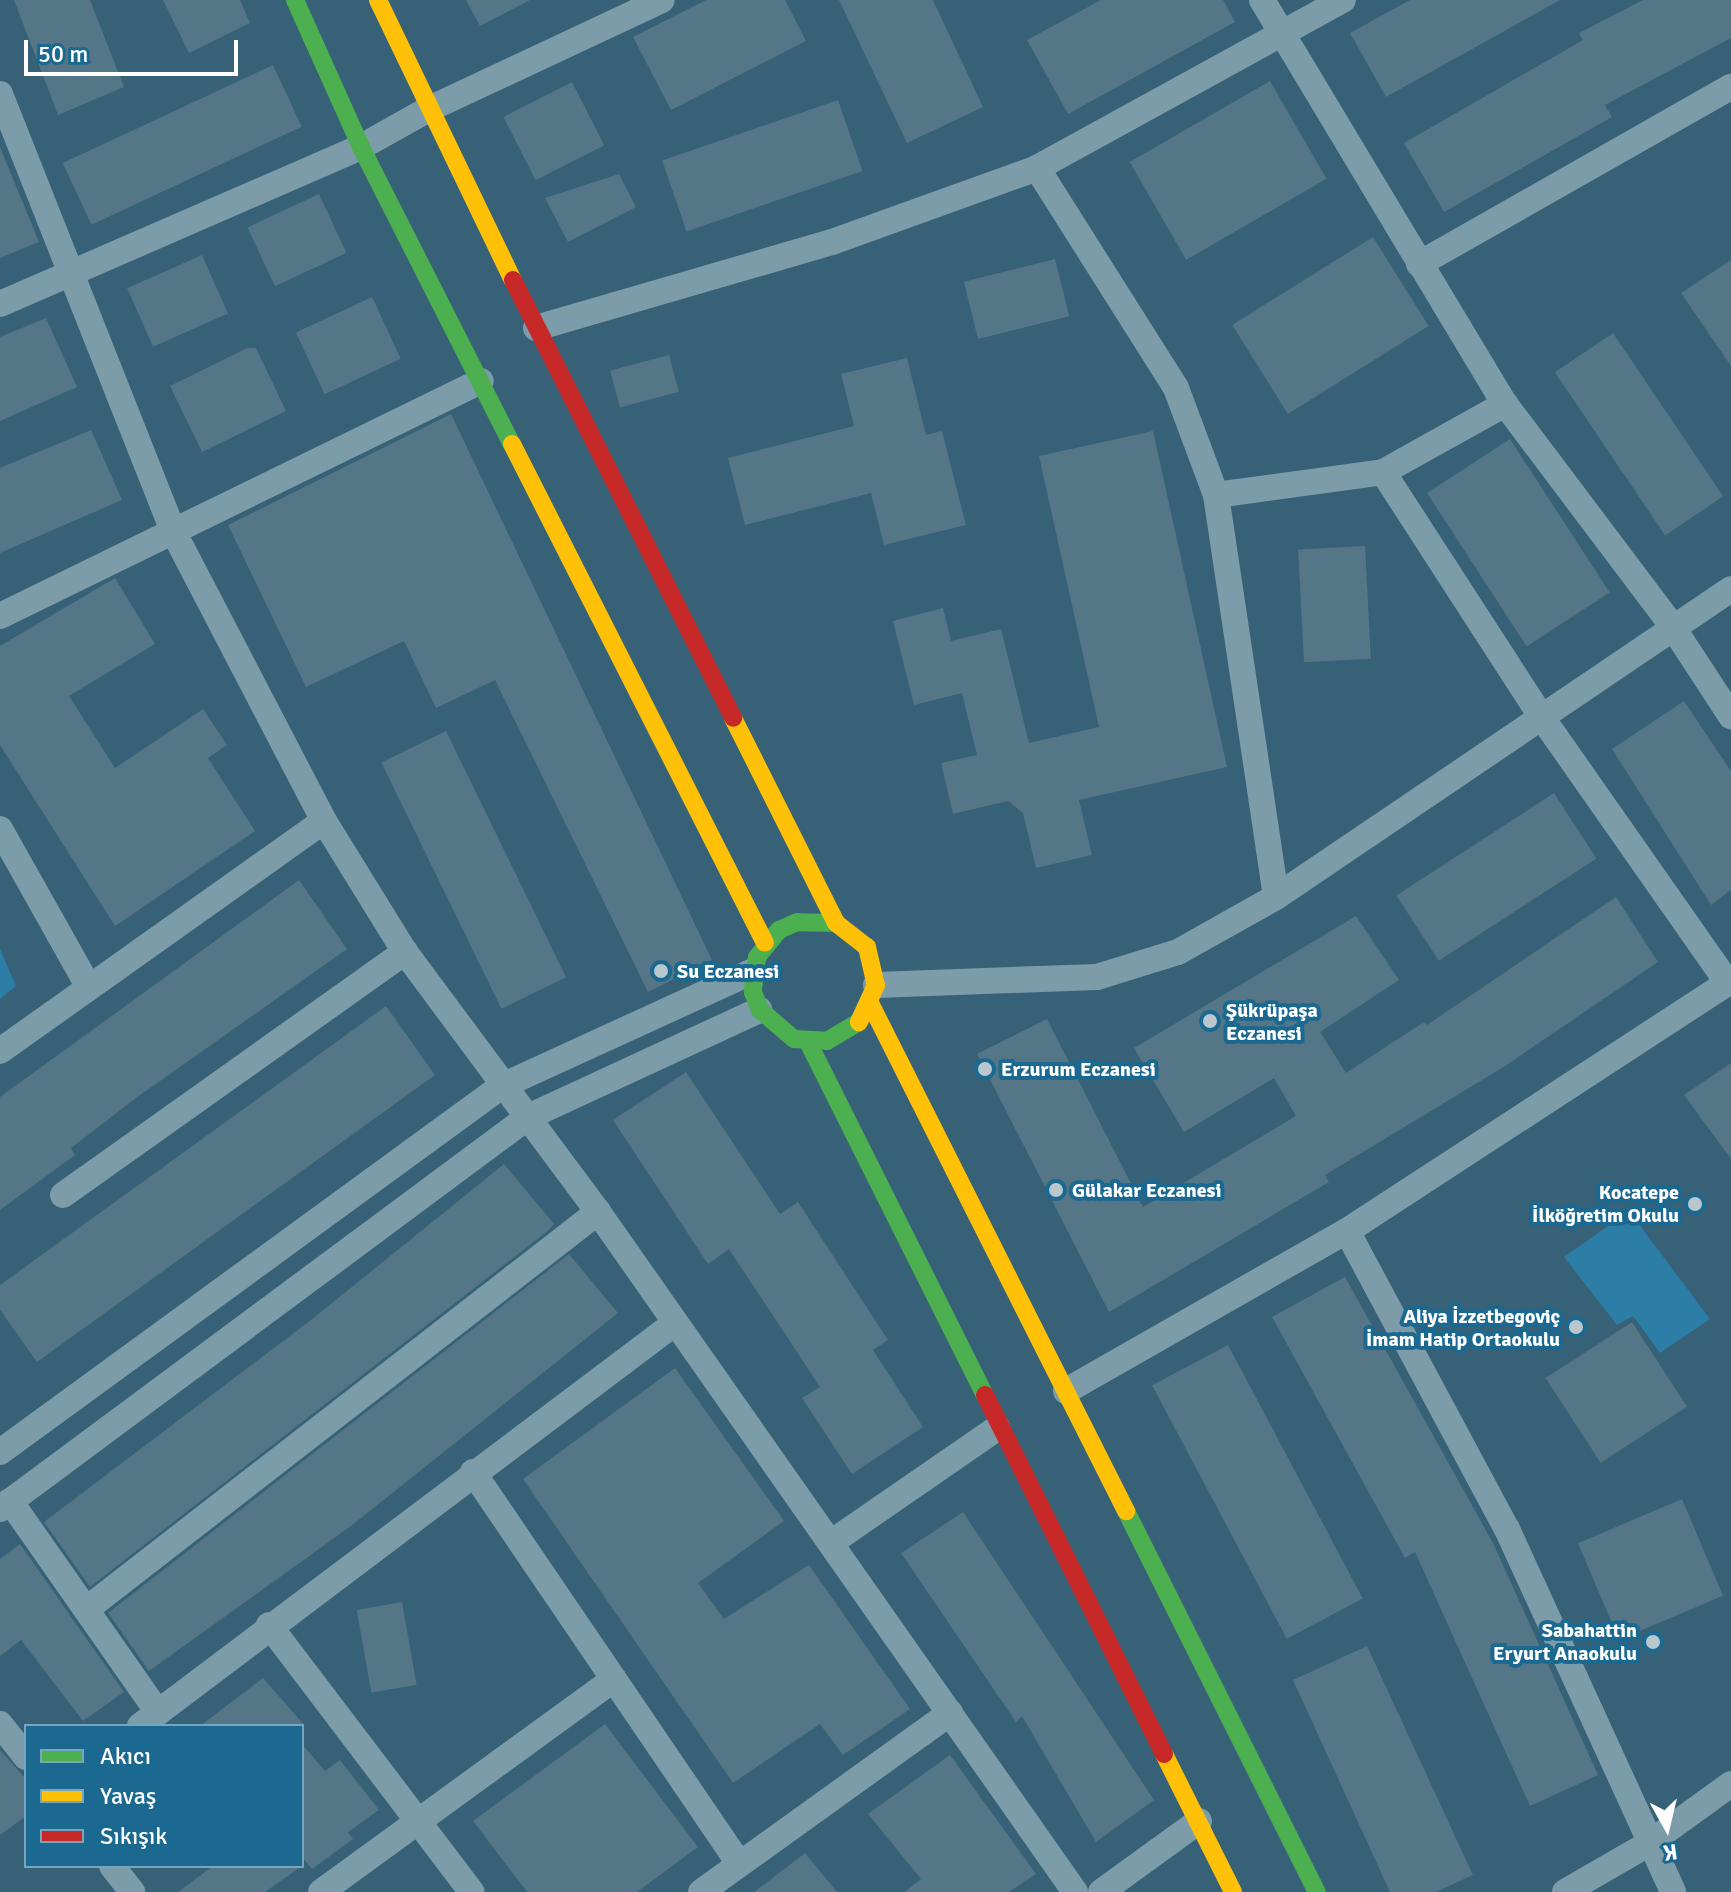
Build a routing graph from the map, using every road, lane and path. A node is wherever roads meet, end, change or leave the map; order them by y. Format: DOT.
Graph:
graph roads {
  1 [pos="295,0"];
  2 [pos="378,0"];
  3 [pos="662,0"];
  4 [pos="1262,0"];
  5 [pos="1343,0"];
  6 [pos="1283,35"];
  7 [pos="1731,87"];
  8 [pos="0,94"];
  9 [pos="427,110"];
  10 [pos="361,147"];
  11 [pos="1037,168"];
  12 [pos="1419,264"];
  13 [pos="71,274"];
  14 [pos="0,304"];
  15 [pos="536,328"];
  16 [pos="481,381"];
  17 [pos="1505,404"];
  18 [pos="1383,472"];
  19 [pos="1216,495"];
  20 [pos="173,531"];
  21 [pos="1731,589"];
  22 [pos="0,616"];
  23 [pos="1672,626"];
  24 [pos="1731,716"];
  25 [pos="1543,719"];
  26 [pos="324,821"];
  27 [pos="0,829"];
  28 [pos="1276,897"];
  29 [pos="836,923"];
  30 [pos="765,943"];
  31 [pos="405,952"];
  32 [pos="753,971"];
  33 [pos="1729,982"];
  34 [pos="88,986"];
  35 [pos="874,995"];
  36 [pos="760,1010"];
  37 [pos="808,1042"];
  38 [pos="0,1051"];
  39 [pos="502,1086"];
  40 [pos="528,1117"];
  41 [pos="63,1195"];
  42 [pos="598,1212"];
  43 [pos="1347,1231"];
  44 [pos="675,1323"];
  45 [pos="1066,1391"];
  46 [pos="997,1428"];
  47 [pos="0,1452"];
  48 [pos="473,1472"];
  49 [pos="5,1505"];
  50 [pos="832,1542"];
  51 [pos="88,1608"];
  52 [pos="269,1625"];
  53 [pos="614,1679"];
  54 [pos="950,1713"];
  55 [pos="149,1719"];
  56 [pos="0,1724"];
  57 [pos="24,1754"];
  58 [pos="1731,1784"];
  59 [pos="419,1821"];
  60 [pos="1199,1821"];
  61 [pos="1648,1844"];
  62 [pos="738,1862"];
  63 [pos="114,1868"];
  64 [pos="132,1892"];
  65 [pos="321,1892"];
  66 [pos="472,1892"];
  67 [pos="701,1892"];
  68 [pos="1075,1892"];
  69 [pos="1101,1892"];
  70 [pos="1233,1892"];
  71 [pos="1317,1892"];
  72 [pos="1565,1892"];
  73 [pos="1673,1892"];
  1 -- 10 [label="street"];
  2 -- 9 [label="street"];
  3 -- 9 [label="street"];
  4 -- 6 [label="street"];
  5 -- 6 [label="street"];
  6 -- 11 [label="street"];
  6 -- 12 [label="street"];
  7 -- 12 [label="street"];
  8 -- 13 [label="street"];
  9 -- 10 [label="street"];
  9 -- 15 [label="street"];
  10 -- 13 [label="street"];
  10 -- 16 [label="street"];
  11 -- 15 [label="street"];
  11 -- 19 [label="street"];
  12 -- 17 [label="street"];
  13 -- 14 [label="street"];
  13 -- 20 [label="street"];
  15 -- 29 [label="street"];
  16 -- 20 [label="street"];
  16 -- 30 [label="street"];
  17 -- 18 [label="street"];
  17 -- 23 [label="street"];
  18 -- 19 [label="street"];
  18 -- 25 [label="street"];
  19 -- 28 [label="street"];
  20 -- 22 [label="street"];
  20 -- 26 [label="street"];
  21 -- 23 [label="street"];
  23 -- 24 [label="street"];
  23 -- 25 [label="street"];
  25 -- 28 [label="street"];
  25 -- 33 [label="street"];
  26 -- 31 [label="street"];
  26 -- 34 [label="street"];
  27 -- 34 [label="street"];
  28 -- 35 [label="street"];
  29 -- 30 [label="street"];
  29 -- 35 [label="street"];
  30 -- 32 [label="street"];
  31 -- 39 [label="street"];
  31 -- 41 [label="street"];
  32 -- 36 [label="street"];
  32 -- 39 [label="street"];
  33 -- 43 [label="street"];
  34 -- 38 [label="street"];
  35 -- 37 [label="street"];
  35 -- 45 [label="street"];
  36 -- 37 [label="street"];
  36 -- 40 [label="street"];
  37 -- 46 [label="street"];
  39 -- 40 [label="street"];
  39 -- 47 [label="street"];
  40 -- 42 [label="street"];
  40 -- 49 [label="street"];
  42 -- 44 [label="street"];
  42 -- 51 [label="street"];
  43 -- 45 [label="street"];
  43 -- 61 [label="street"];
  44 -- 48 [label="street"];
  44 -- 50 [label="street"];
  45 -- 71 [label="street"];
  46 -- 50 [label="street"];
  46 -- 60 [label="street"];
  48 -- 52 [label="street"];
  48 -- 53 [label="street"];
  49 -- 51 [label="street"];
  50 -- 54 [label="street"];
  51 -- 55 [label="street"];
  52 -- 55 [label="street"];
  52 -- 59 [label="street"];
  53 -- 59 [label="street"];
  53 -- 62 [label="street"];
  54 -- 62 [label="street"];
  54 -- 68 [label="street"];
  56 -- 57 [label="street"];
  58 -- 61 [label="street"];
  59 -- 65 [label="street"];
  59 -- 66 [label="street"];
  60 -- 69 [label="street"];
  60 -- 70 [label="street"];
  61 -- 72 [label="street"];
  61 -- 73 [label="street"];
  62 -- 67 [label="street"];
  63 -- 64 [label="street"];
}
